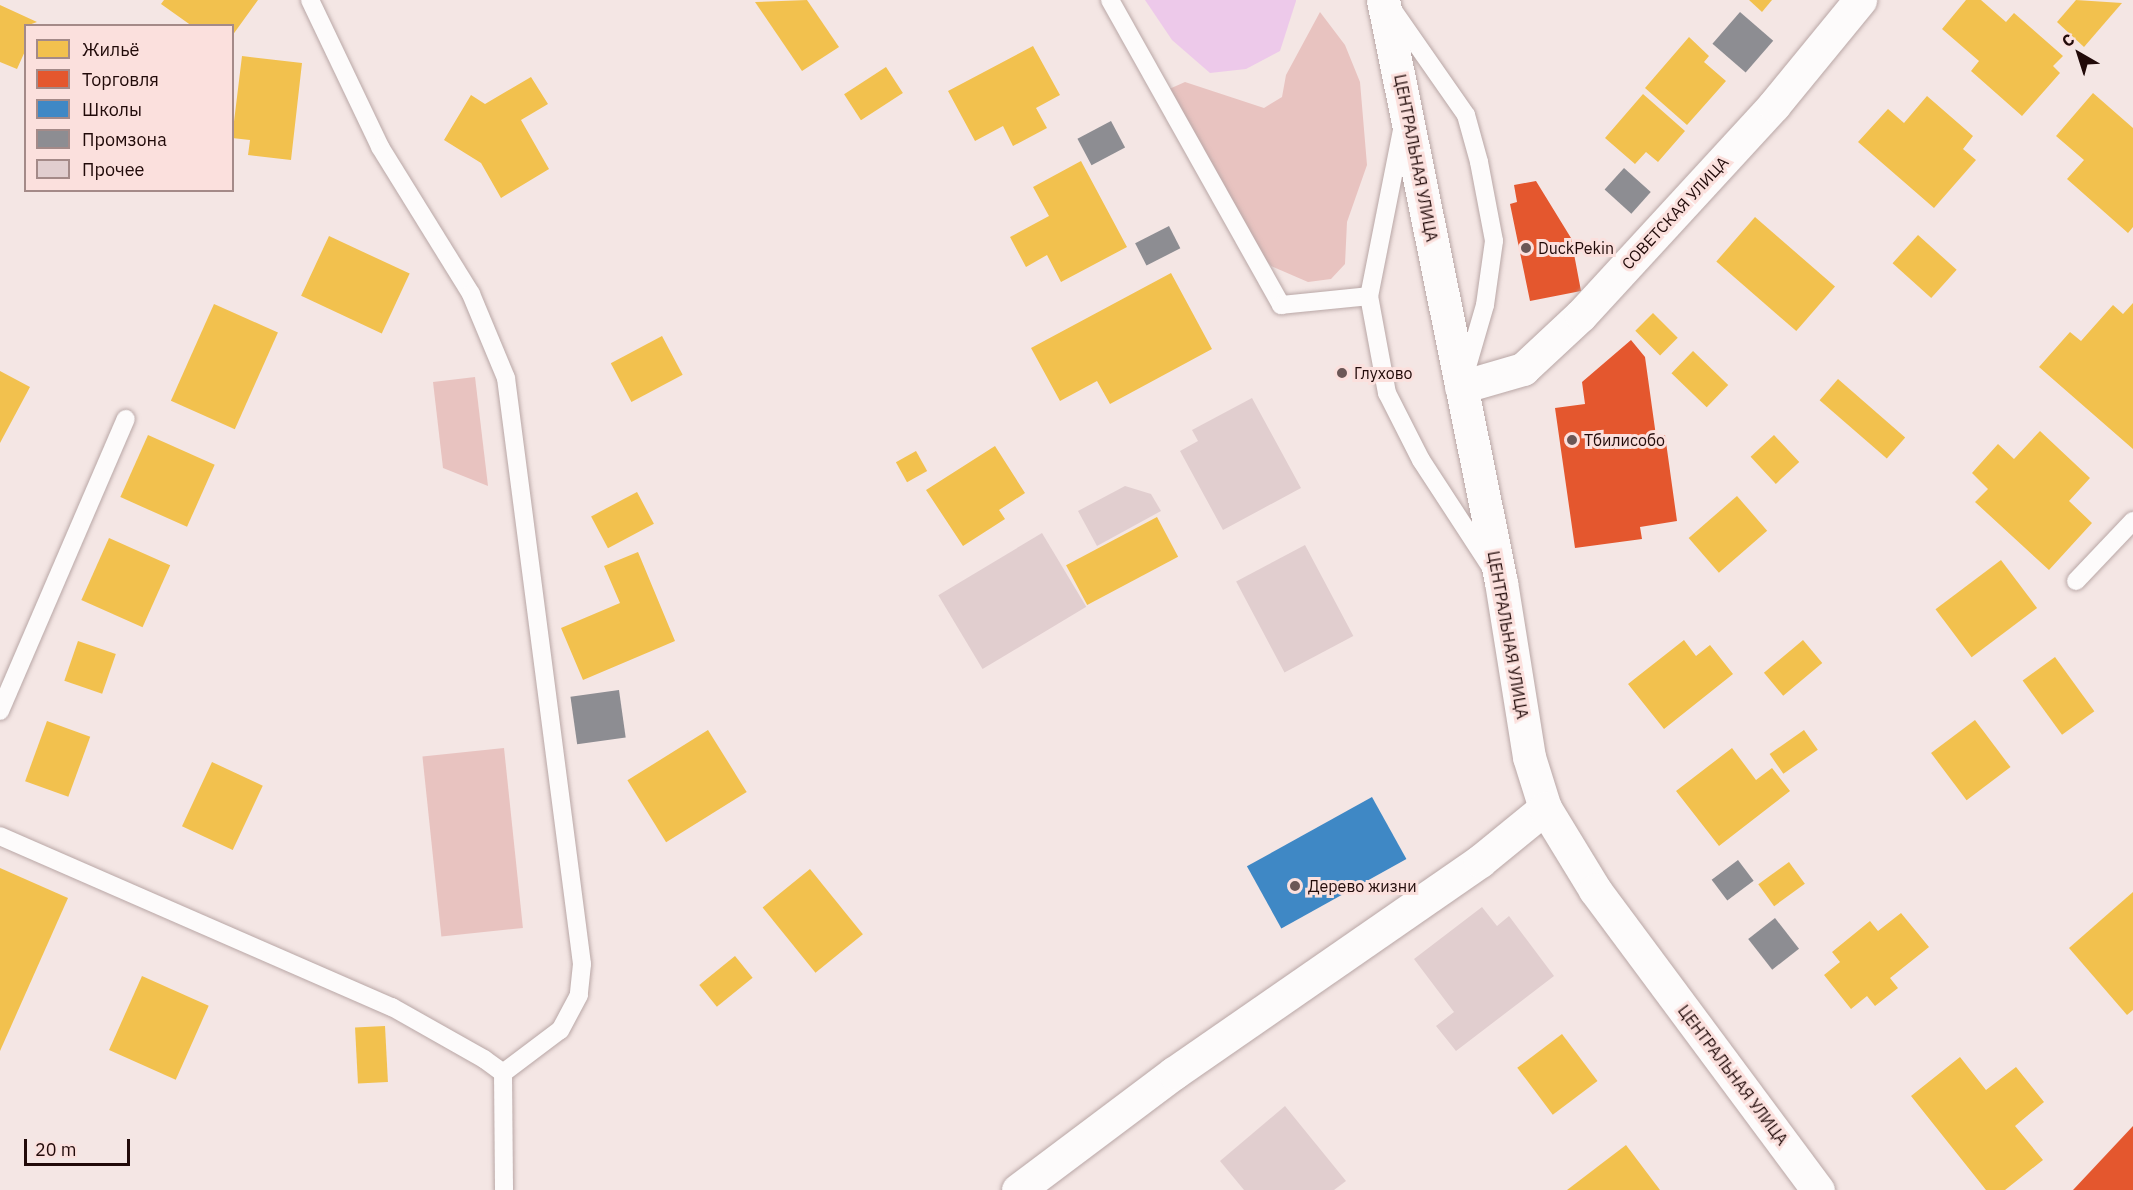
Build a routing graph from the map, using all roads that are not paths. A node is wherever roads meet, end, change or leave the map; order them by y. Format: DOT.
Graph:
graph roads {
  1 [pos="310,0"];
  2 [pos="1110,0"];
  3 [pos="1384,0"];
  4 [pos="1860,0"];
  5 [pos="1406,110"];
  6 [pos="1369,296"];
  7 [pos="1461,387"];
  8 [pos="126,419"];
  9 [pos="2133,522"];
  10 [pos="2076,581"];
  11 [pos="1501,582"];
  12 [pos="0,711"];
  13 [pos="1545,808"];
  14 [pos="0,836"];
  15 [pos="503,1073"];
  16 [pos="504,1190"];
  17 [pos="1018,1190"];
  18 [pos="1818,1190"];
  1 -- 15 [label="lane"];
  2 -- 6 [label="lane"];
  3 -- 5 [label="main road, ЦЕНТРАЛЬНАЯ УЛИЦА"];
  3 -- 7 [label="lane"];
  4 -- 7 [label="main road, СОВЕТСКАЯ УЛИЦА"];
  5 -- 6 [label="lane"];
  5 -- 7 [label="main road, ЦЕНТРАЛЬНАЯ УЛИЦА"];
  6 -- 11 [label="lane"];
  7 -- 11 [label="main road, ЦЕНТРАЛЬНАЯ УЛИЦА"];
  8 -- 12 [label="lane"];
  9 -- 10 [label="lane"];
  11 -- 13 [label="main road, ЦЕНТРАЛЬНАЯ УЛИЦА"];
  13 -- 17 [label="main road"];
  13 -- 18 [label="main road, ЦЕНТРАЛЬНАЯ УЛИЦА"];
  14 -- 15 [label="lane"];
  15 -- 16 [label="lane"];
}
